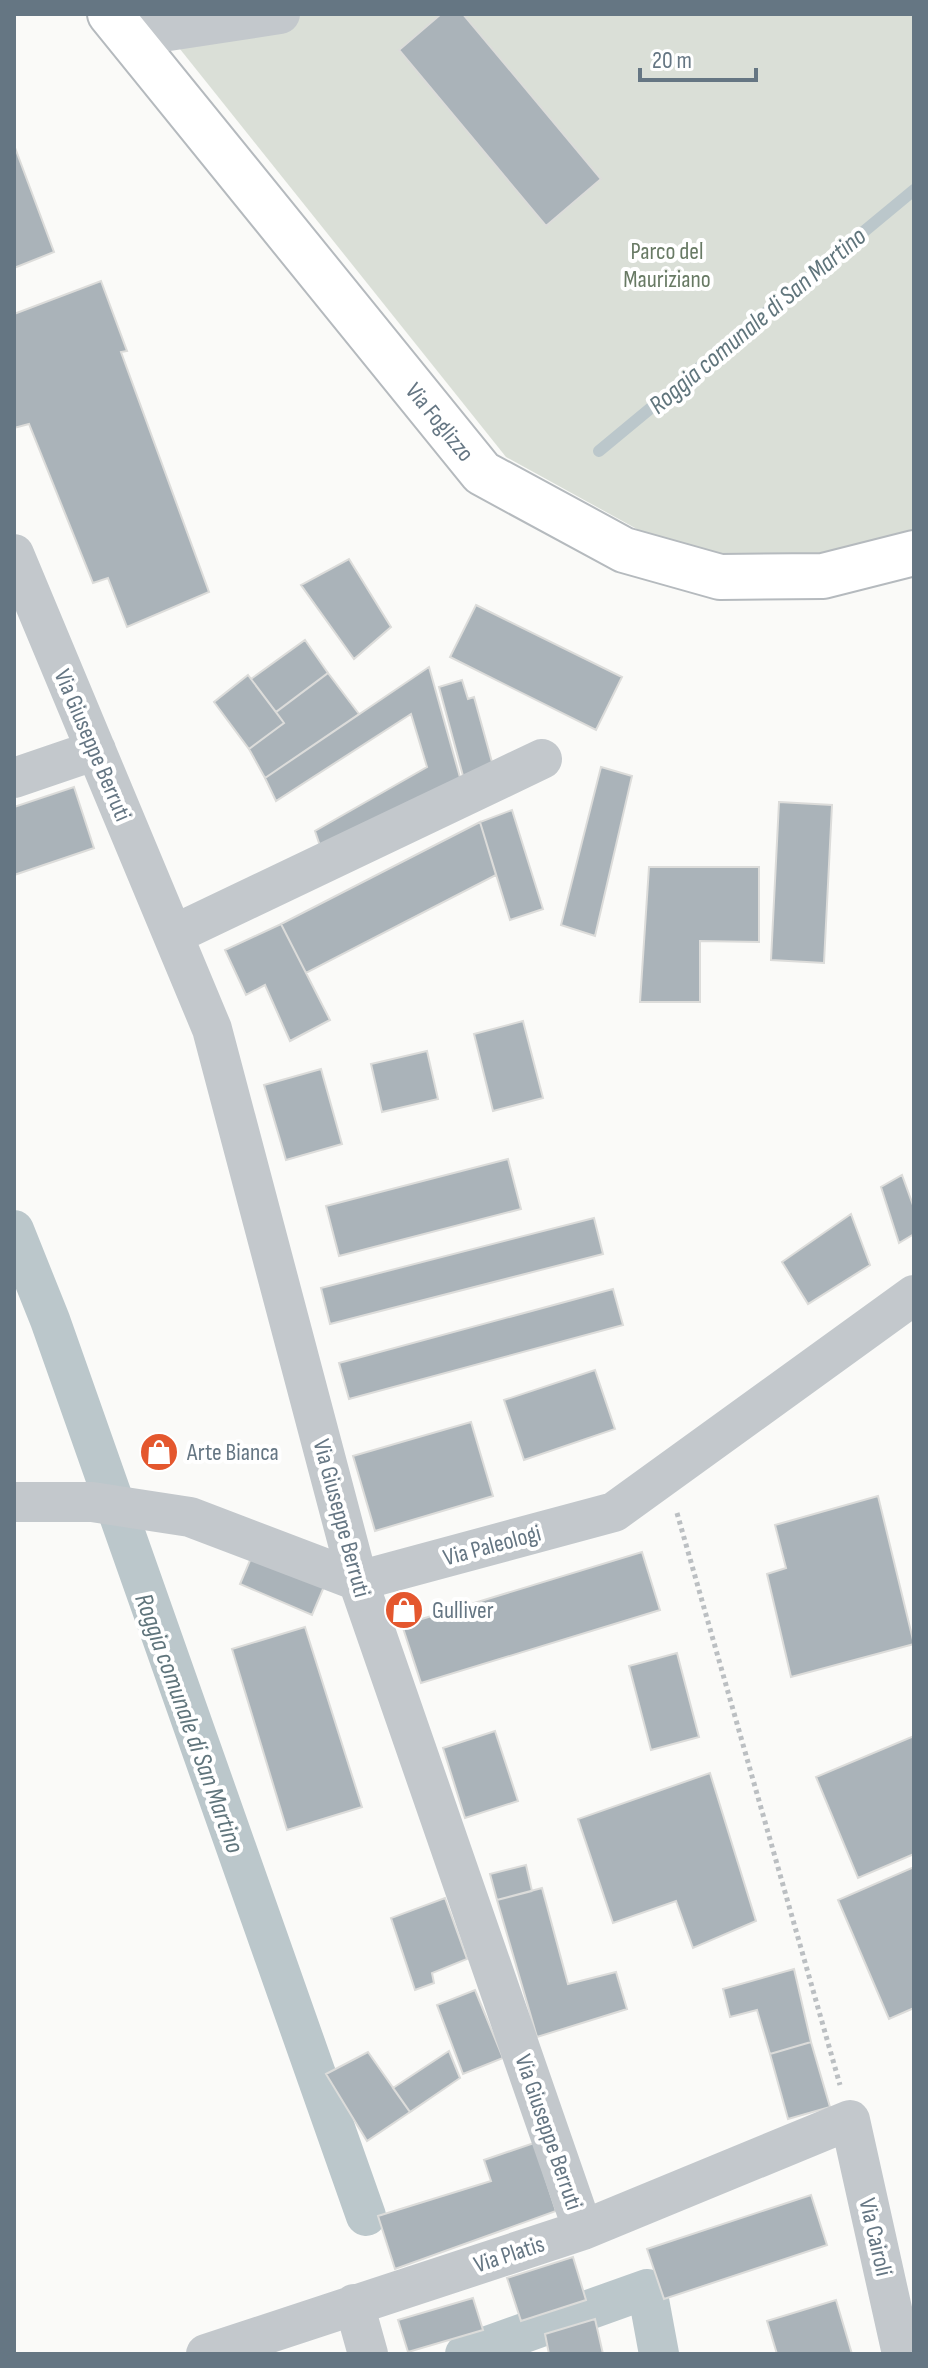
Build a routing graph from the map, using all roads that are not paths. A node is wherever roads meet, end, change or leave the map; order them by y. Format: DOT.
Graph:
graph roads {
  1 [pos="280,14"];
  2 [pos="120,26"];
  3 [pos="914,553"];
  4 [pos="14,554"];
  5 [pos="96,750"];
  6 [pos="542,759"];
  7 [pos="14,778"];
  8 [pos="173,935"];
  9 [pos="914,1295"];
  10 [pos="14,1502"];
  11 [pos="358,1581"];
  12 [pos="850,2120"];
  13 [pos="583,2230"];
  14 [pos="354,2304"];
  15 [pos="206,2354"];
  16 [pos="368,2354"];
  17 [pos="902,2354"];
  1 -- 2 [label="street"];
  2 -- 3 [label="main road, Via Foglizzo"];
  4 -- 5 [label="street, Via Giuseppe Berruti"];
  5 -- 7 [label="street"];
  5 -- 8 [label="street, Via Giuseppe Berruti"];
  6 -- 8 [label="street"];
  8 -- 11 [label="street, Via Giuseppe Berruti"];
  9 -- 11 [label="street, Via Paleologi"];
  10 -- 11 [label="street"];
  11 -- 13 [label="street, Via Giuseppe Berruti"];
  12 -- 13 [label="street, Via Platis"];
  12 -- 17 [label="street, Via Cairoli"];
  13 -- 14 [label="street, Via Platis"];
  14 -- 15 [label="street, Via Platis"];
  14 -- 16 [label="street"];
}
